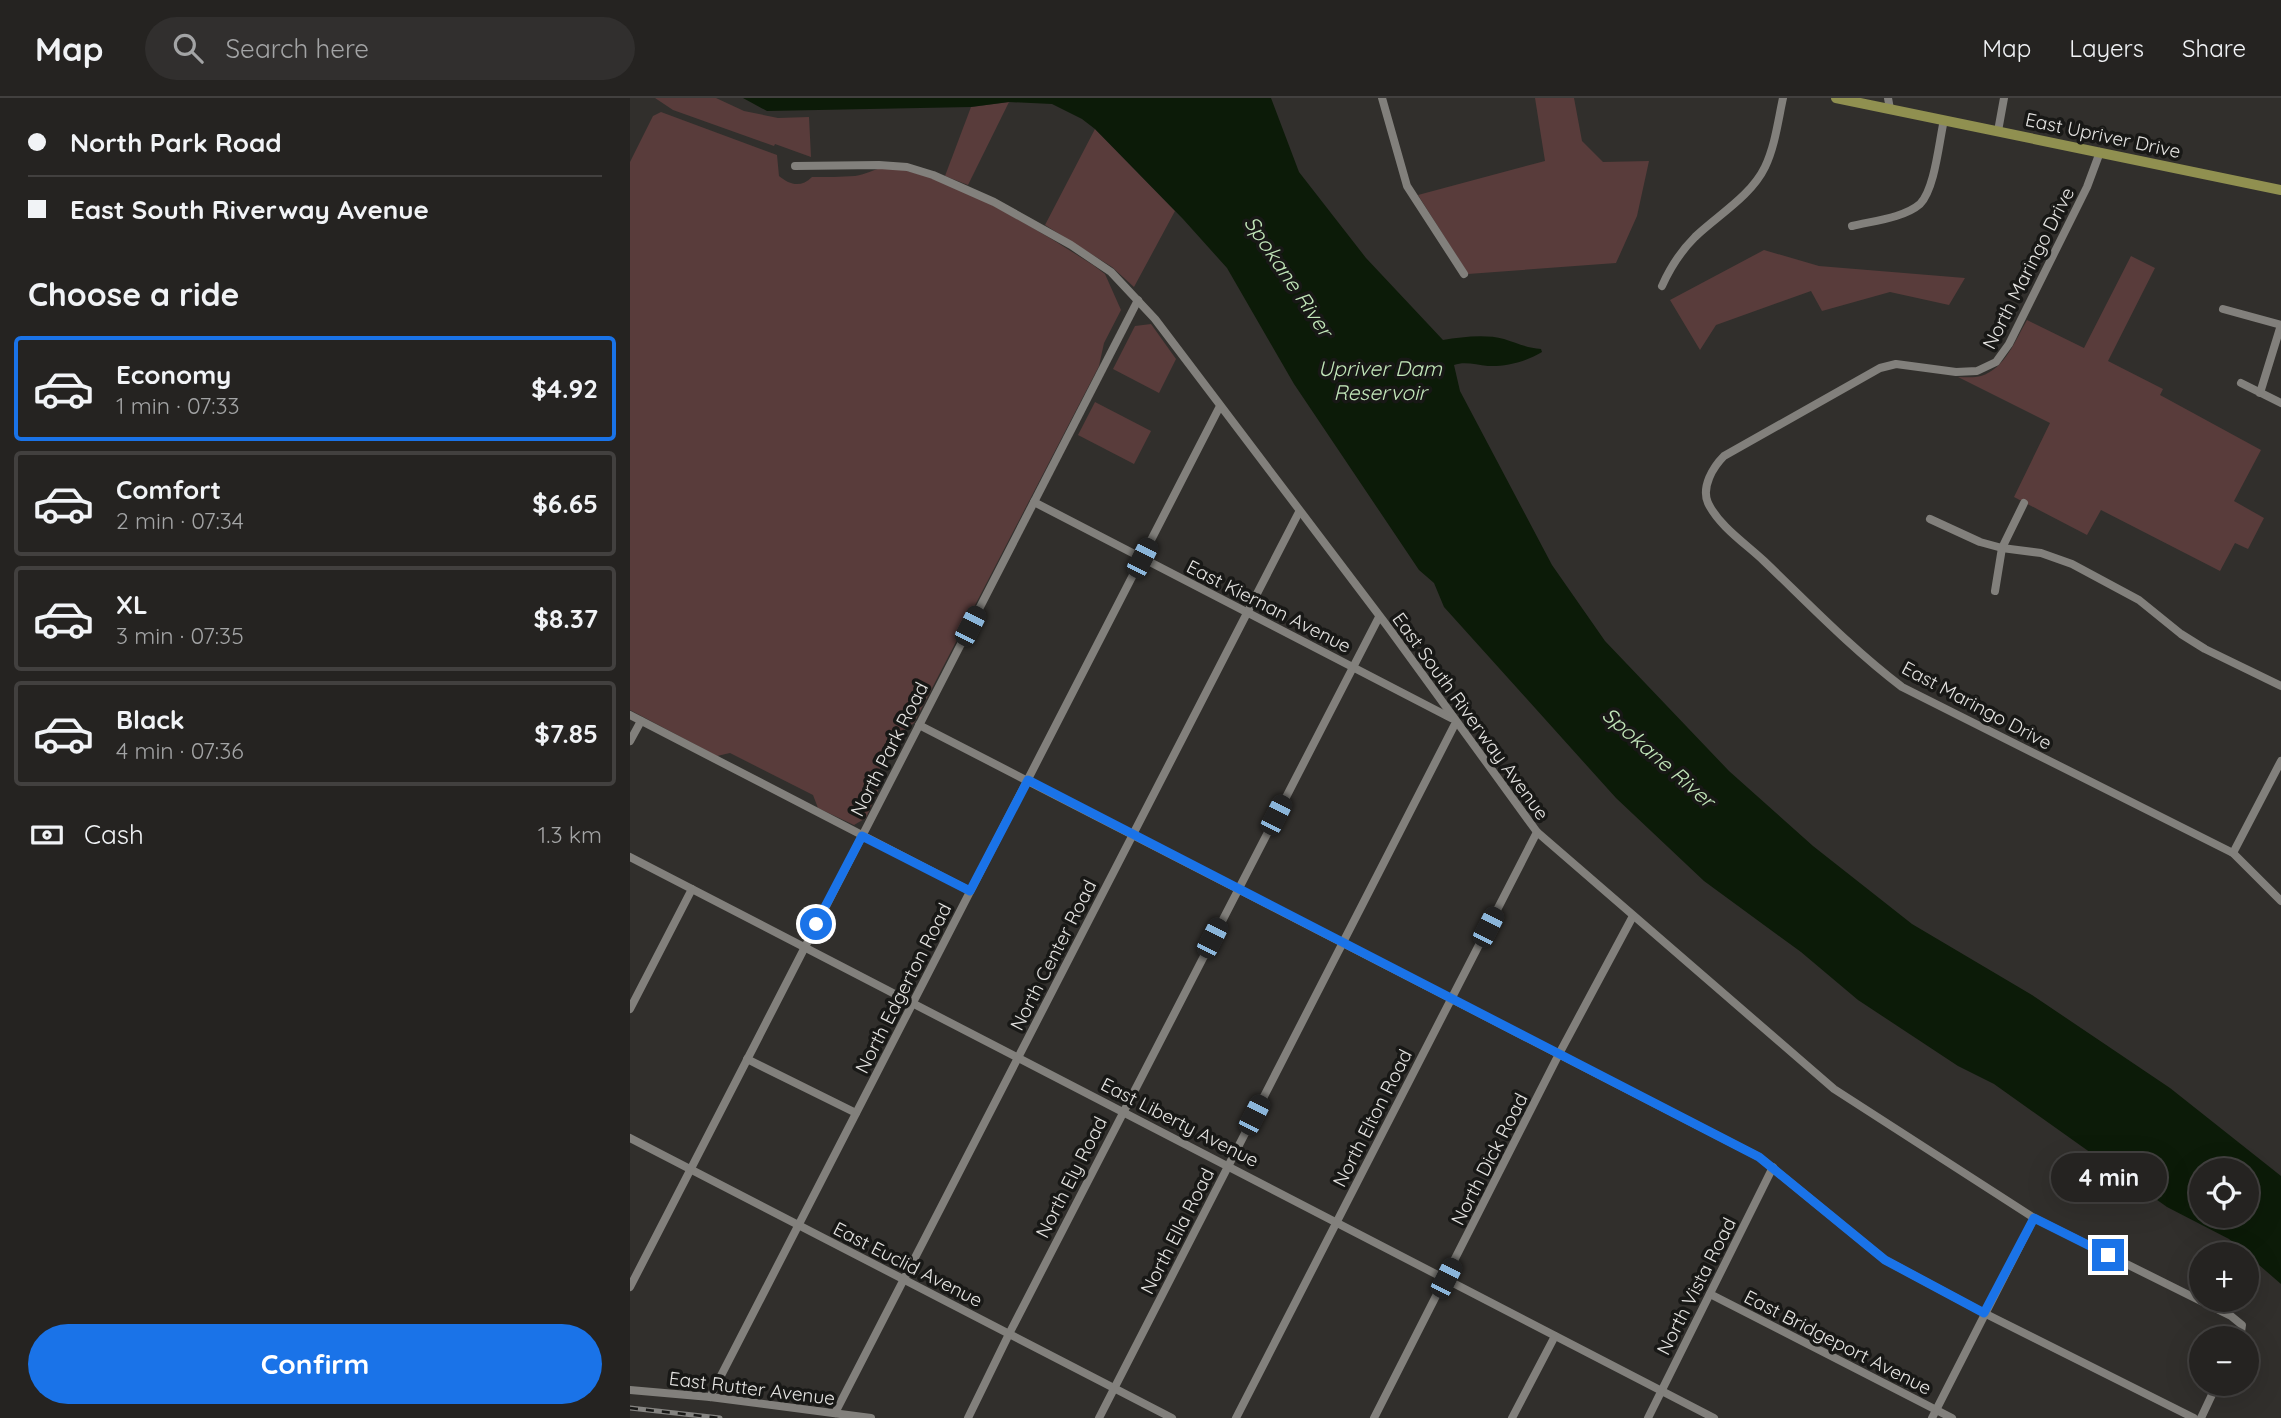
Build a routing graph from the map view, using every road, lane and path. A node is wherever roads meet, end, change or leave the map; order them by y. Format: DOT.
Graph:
graph roads {
  1 [pos="1382,98"];
  2 [pos="1783,98"];
  3 [pos="1836,98"];
  4 [pos="2004,98"];
  5 [pos="1889,103"];
  6 [pos="1944,120"];
  7 [pos="1998,131"];
  8 [pos="2100,152"];
  9 [pos="795,166"];
  10 [pos="2281,190"];
  11 [pos="1852,226"];
  12 [pos="1464,274"];
  13 [pos="1662,286"];
  14 [pos="1138,300"];
  15 [pos="2223,309"];
  16 [pos="2281,325"];
  17 [pos="2241,383"];
  18 [pos="2260,393"];
  19 [pos="2281,404"];
  20 [pos="1220,406"];
  21 [pos="1707,484"];
  22 [pos="1034,502"];
  23 [pos="2024,503"];
  24 [pos="1299,512"];
  25 [pos="1930,519"];
  26 [pos="2002,548"];
  27 [pos="1142,558"];
  28 [pos="1995,590"];
  29 [pos="1247,612"];
  30 [pos="1379,617"];
  31 [pos="1352,667"];
  32 [pos="2281,686"];
  33 [pos="630,715"];
  34 [pos="641,720"];
  35 [pos="1454,720"];
  36 [pos="919,725"];
  37 [pos="630,741"];
  38 [pos="2281,761"];
  39 [pos="1028,780"];
  40 [pos="1537,832"];
  41 [pos="1133,835"];
  42 [pos="862,836"];
  43 [pos="2233,853"];
  44 [pos="630,857"];
  45 [pos="1238,888"];
  46 [pos="692,889"];
  47 [pos="970,891"];
  48 [pos="2281,901"];
  49 [pos="1633,916"];
  50 [pos="1343,943"];
  51 [pos="805,947"];
  52 [pos="1451,998"];
  53 [pos="913,1003"];
  54 [pos="630,1010"];
  55 [pos="1559,1054"];
  56 [pos="1018,1057"];
  57 [pos="747,1059"];
  58 [pos="1123,1111"];
  59 [pos="856,1114"];
  60 [pos="630,1138"];
  61 [pos="1228,1165"];
  62 [pos="1773,1167"];
  63 [pos="690,1169"];
  64 [pos="2034,1218"];
  65 [pos="1337,1222"];
  66 [pos="799,1225"];
  67 [pos="1446,1278"];
  68 [pos="902,1279"];
  69 [pos="630,1287"];
  70 [pos="1710,1294"];
  71 [pos="1984,1313"];
  72 [pos="2242,1326"];
  73 [pos="1009,1334"];
  74 [pos="1555,1336"];
  75 [pos="1114,1388"];
  76 [pos="630,1390"];
  77 [pos="1661,1391"];
  78 [pos="2211,1396"];
  79 [pos="710,1397"];
  80 [pos="835,1413"];
  81 [pos="1934,1414"];
  82 [pos="871,1418"];
  83 [pos="968,1418"];
  84 [pos="1099,1418"];
  85 [pos="1172,1418"];
  86 [pos="1236,1418"];
  87 [pos="1374,1418"];
  88 [pos="1512,1418"];
  89 [pos="1648,1418"];
  90 [pos="1714,1418"];
  91 [pos="1952,1418"];
  92 [pos="2194,1418"];
  93 [pos="2201,1418"];
  1 -- 12 [label="street"];
  2 -- 13 [label="street"];
  3 -- 5 [label="main road, East Upriver Drive"];
  4 -- 7 [label="street"];
  5 -- 6 [label="main road, East Upriver Drive"];
  6 -- 7 [label="main road, East Upriver Drive"];
  6 -- 11 [label="street"];
  7 -- 8 [label="main road, East Upriver Drive"];
  8 -- 10 [label="main road, East Upriver Drive"];
  8 -- 21 [label="street, North Maringo Drive"];
  9 -- 14 [label="street, East South Riverway Avenue"];
  14 -- 20 [label="street, East South Riverway Avenue"];
  14 -- 22 [label="street, North Park Road"];
  15 -- 16 [label="street"];
  16 -- 18 [label="street"];
  17 -- 18 [label="street"];
  18 -- 19 [label="street"];
  20 -- 24 [label="street, East South Riverway Avenue"];
  20 -- 27 [label="street, North Edgerton Road"];
  21 -- 43 [label="street, East Maringo Drive"];
  22 -- 27 [label="street, East Kiernan Avenue"];
  22 -- 36 [label="street, North Park Road"];
  23 -- 26 [label="street"];
  24 -- 29 [label="street, North Center Road"];
  24 -- 30 [label="street, East South Riverway Avenue"];
  25 -- 26 [label="street"];
  26 -- 28 [label="street"];
  26 -- 32 [label="street"];
  27 -- 29 [label="street, East Kiernan Avenue"];
  27 -- 39 [label="street, North Edgerton Road"];
  29 -- 31 [label="street, East Kiernan Avenue"];
  29 -- 41 [label="street, North Center Road"];
  30 -- 31 [label="street, North Ely Road"];
  30 -- 35 [label="street, East South Riverway Avenue"];
  31 -- 35 [label="street, East Kiernan Avenue"];
  31 -- 45 [label="street, North Ely Road"];
  33 -- 34 [label="street"];
  34 -- 37 [label="street"];
  34 -- 42 [label="street"];
  35 -- 40 [label="street, East South Riverway Avenue"];
  35 -- 50 [label="street, North Ella Road"];
  36 -- 39 [label="street"];
  36 -- 42 [label="street, North Park Road"];
  38 -- 43 [label="street"];
  39 -- 41 [label="street"];
  39 -- 47 [label="street, North Edgerton Road"];
  40 -- 49 [label="street, East South Riverway Avenue"];
  40 -- 52 [label="street, North Elton Road"];
  41 -- 45 [label="street"];
  41 -- 56 [label="street, North Center Road"];
  42 -- 47 [label="street"];
  42 -- 51 [label="street, North Park Road"];
  43 -- 48 [label="street, East Maringo Drive"];
  44 -- 46 [label="street, East Liberty Avenue"];
  45 -- 50 [label="street"];
  45 -- 58 [label="street, North Ely Road"];
  46 -- 51 [label="street, East Liberty Avenue"];
  46 -- 54 [label="street"];
  47 -- 53 [label="street, North Edgerton Road"];
  49 -- 55 [label="street, North Dick Road"];
  49 -- 64 [label="street, East South Riverway Avenue"];
  50 -- 52 [label="street"];
  50 -- 61 [label="street, North Ella Road"];
  51 -- 53 [label="street, East Liberty Avenue"];
  51 -- 57 [label="street, North Park Road"];
  52 -- 55 [label="street"];
  52 -- 65 [label="street, North Elton Road"];
  53 -- 56 [label="street, East Liberty Avenue"];
  53 -- 59 [label="street, North Edgerton Road"];
  55 -- 62 [label="street"];
  55 -- 67 [label="street, North Dick Road"];
  56 -- 58 [label="street, East Liberty Avenue"];
  56 -- 68 [label="street, North Center Road"];
  57 -- 59 [label="street"];
  57 -- 63 [label="street, North Park Road"];
  58 -- 61 [label="street, East Liberty Avenue"];
  58 -- 73 [label="street, North Ely Road"];
  59 -- 66 [label="street, North Edgerton Road"];
  60 -- 63 [label="street, East Euclid Avenue"];
  61 -- 65 [label="street, East Liberty Avenue"];
  61 -- 75 [label="street, North Ella Road"];
  62 -- 70 [label="street, North Vista Road"];
  62 -- 71 [label="street"];
  63 -- 66 [label="street, East Euclid Avenue"];
  63 -- 69 [label="street, North Park Road"];
  64 -- 71 [label="street"];
  64 -- 72 [label="street, East South Riverway Avenue"];
  65 -- 67 [label="street, East Liberty Avenue"];
  65 -- 86 [label="street, North Elton Road"];
  66 -- 68 [label="street, East Euclid Avenue"];
  66 -- 79 [label="street, North Edgerton Road"];
  67 -- 74 [label="street, East Liberty Avenue"];
  67 -- 87 [label="street, North Dick Road"];
  68 -- 73 [label="street, East Euclid Avenue"];
  68 -- 80 [label="street, North Center Road"];
  70 -- 77 [label="street, North Vista Road"];
  70 -- 81 [label="street, East Bridgeport Avenue"];
  71 -- 81 [label="street"];
  71 -- 92 [label="street"];
  73 -- 75 [label="street, East Euclid Avenue"];
  73 -- 83 [label="street, North Ely Road"];
  74 -- 77 [label="street, East Liberty Avenue"];
  74 -- 88 [label="street"];
  75 -- 84 [label="street, North Ella Road"];
  75 -- 85 [label="street, East Euclid Avenue"];
  76 -- 79 [label="street, East Rutter Avenue"];
  77 -- 89 [label="street, North Vista Road"];
  77 -- 90 [label="street, East Liberty Avenue"];
  78 -- 93 [label="street"];
  79 -- 80 [label="street, East Rutter Avenue"];
  80 -- 82 [label="street, East Rutter Avenue"];
  81 -- 91 [label="street, East Bridgeport Avenue"];
}
